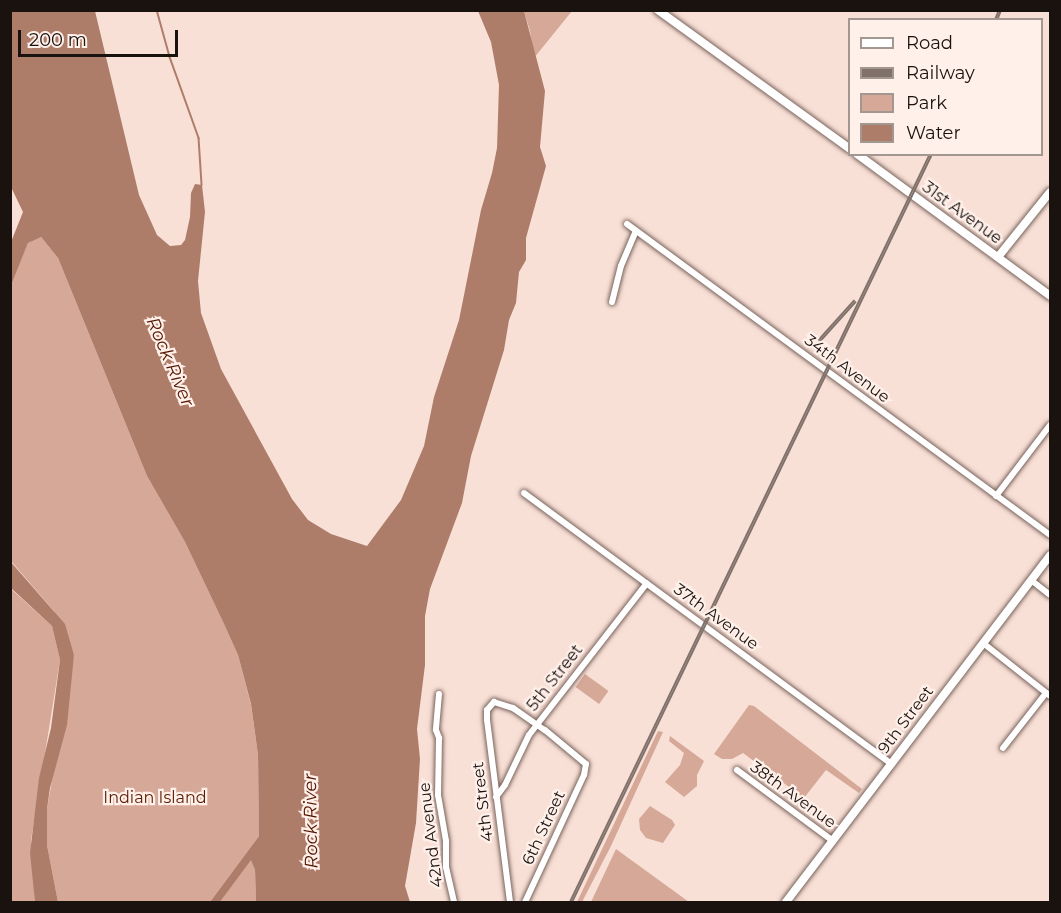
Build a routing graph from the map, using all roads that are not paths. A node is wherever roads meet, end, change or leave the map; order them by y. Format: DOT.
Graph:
graph roads {
  1 [pos="658,10"];
  2 [pos="848,148"];
  3 [pos="860,156"];
  4 [pos="1050,192"];
  5 [pos="627,224"];
  6 [pos="636,231"];
  7 [pos="998,257"];
  8 [pos="1050,296"];
  9 [pos="612,302"];
  10 [pos="1050,425"];
  11 [pos="525,493"];
  12 [pos="996,496"];
  13 [pos="1050,535"];
  14 [pos="1050,555"];
  15 [pos="1031,580"];
  16 [pos="647,583"];
  17 [pos="1050,595"];
  18 [pos="983,644"];
  19 [pos="439,694"];
  20 [pos="1048,695"];
  21 [pos="538,725"];
  22 [pos="1003,748"];
  23 [pos="892,764"];
  24 [pos="737,771"];
  25 [pos="496,796"];
  26 [pos="833,841"];
  27 [pos="454,903"];
  28 [pos="510,903"];
  29 [pos="525,903"];
  30 [pos="786,903"];
  1 -- 2 [label="street"];
  3 -- 7 [label="street, 31st Avenue"];
  4 -- 7 [label="street"];
  5 -- 6 [label="street, 34th Avenue"];
  6 -- 9 [label="street"];
  6 -- 12 [label="street, 34th Avenue"];
  7 -- 8 [label="street, 31st Avenue"];
  10 -- 12 [label="street"];
  11 -- 16 [label="street, 37th Avenue"];
  12 -- 13 [label="street, 34th Avenue"];
  14 -- 15 [label="street, 9th Street"];
  15 -- 17 [label="street"];
  15 -- 18 [label="street, 9th Street"];
  16 -- 21 [label="street, 5th Street"];
  16 -- 23 [label="street, 37th Avenue"];
  18 -- 20 [label="street"];
  18 -- 23 [label="street, 9th Street"];
  19 -- 27 [label="street, 42nd Avenue"];
  20 -- 22 [label="street"];
  21 -- 25 [label="street, 5th Street"];
  21 -- 25 [label="street, 4th Street"];
  21 -- 29 [label="street, 6th Street"];
  23 -- 26 [label="street, 9th Street"];
  24 -- 26 [label="street, 38th Avenue"];
  25 -- 28 [label="street, 4th Street"];
  26 -- 30 [label="street, 9th Street"];
}
